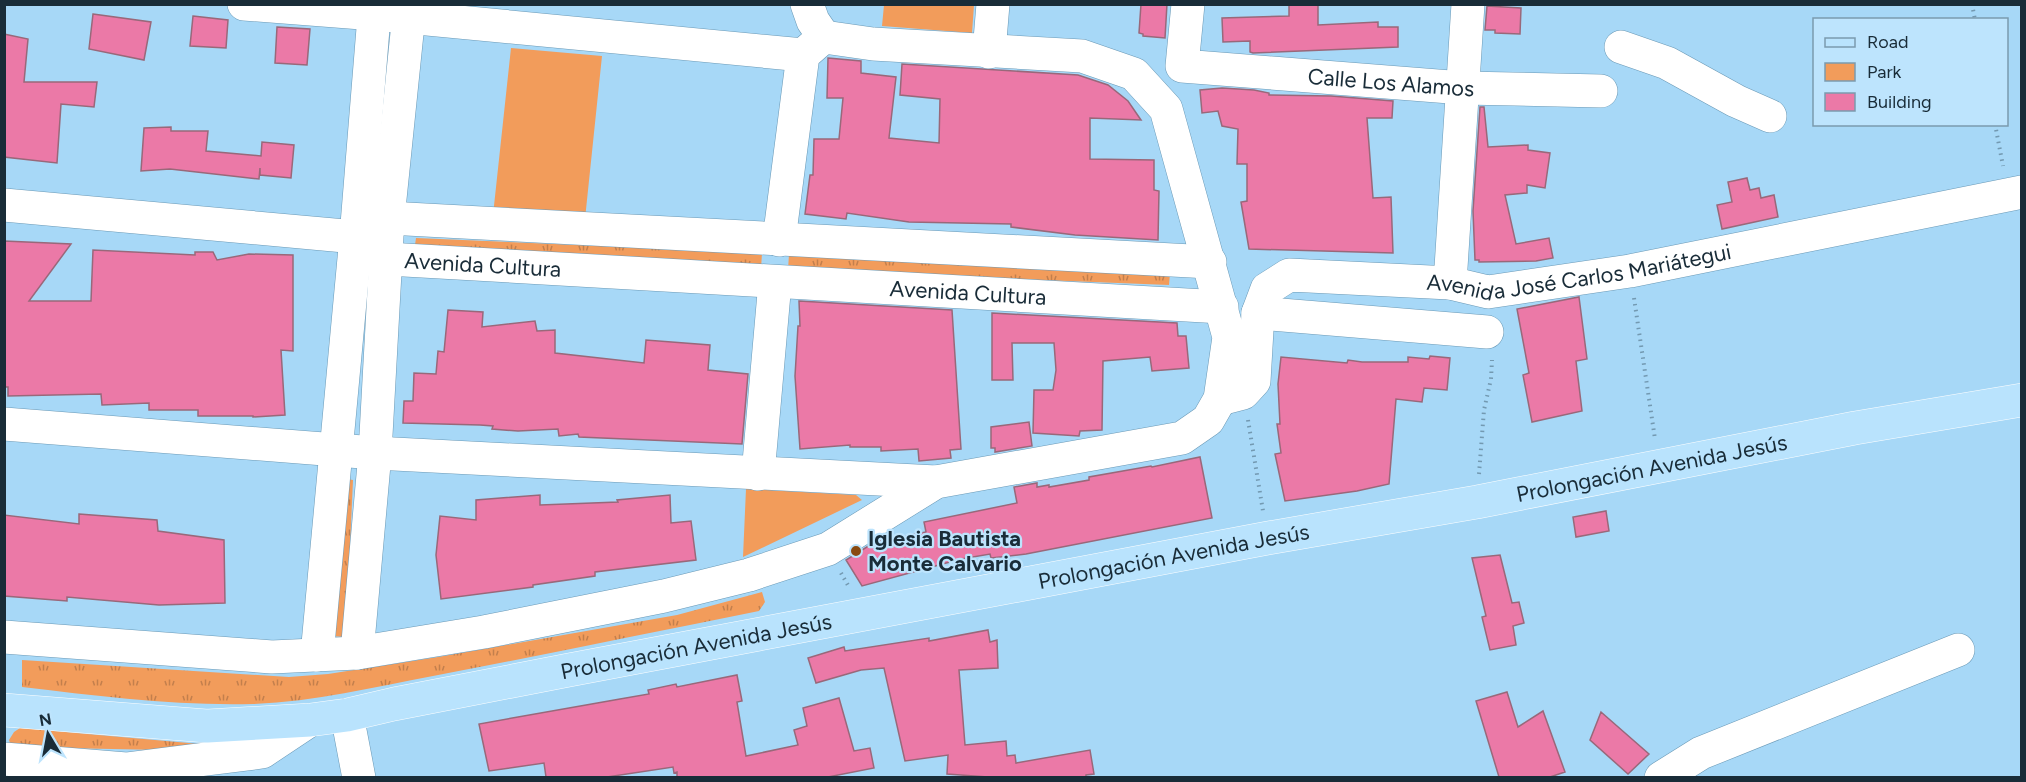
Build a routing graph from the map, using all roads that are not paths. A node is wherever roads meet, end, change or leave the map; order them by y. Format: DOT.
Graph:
graph roads {
  1 [pos="244,4"];
  2 [pos="807,4"];
  3 [pos="993,4"];
  4 [pos="1188,4"];
  5 [pos="1467,4"];
  6 [pos="375,9"];
  7 [pos="409,11"];
  8 [pos="814,46"];
  9 [pos="1621,47"];
  10 [pos="989,52"];
  11 [pos="1463,88"];
  12 [pos="1600,92"];
  13 [pos="1770,117"];
  14 [pos="2015,193"];
  15 [pos="4,205"];
  16 [pos="388,218"];
  17 [pos="356,237"];
  18 [pos="779,240"];
  19 [pos="387,259"];
  20 [pos="1210,262"];
  21 [pos="775,282"];
  22 [pos="1450,283"];
  23 [pos="1222,307"];
  24 [pos="1258,313"];
  25 [pos="1487,332"];
  26 [pos="1232,396"];
  27 [pos="2022,400"];
  28 [pos="4,424"];
  29 [pos="336,450"];
  30 [pos="375,453"];
  31 [pos="758,474"];
  32 [pos="936,482"];
  33 [pos="4,637"];
  34 [pos="1958,650"];
  35 [pos="357,653"];
  36 [pos="316,655"];
  37 [pos="4,710"];
  38 [pos="347,715"];
  39 [pos="310,720"];
  40 [pos="4,759"];
  41 [pos="127,773"];
  42 [pos="359,777"];
  43 [pos="1661,777"];
  1 -- 6 [label="street"];
  2 -- 8 [label="street"];
  3 -- 10 [label="street"];
  4 -- 11 [label="street, Calle Los Alamos"];
  5 -- 11 [label="street"];
  6 -- 7 [label="street"];
  6 -- 17 [label="street"];
  7 -- 8 [label="street"];
  7 -- 16 [label="street"];
  8 -- 10 [label="street"];
  8 -- 18 [label="street"];
  9 -- 13 [label="street"];
  10 -- 20 [label="street"];
  11 -- 12 [label="street, Calle Los Alamos"];
  11 -- 22 [label="street"];
  14 -- 22 [label="street, Avenida José Carlos Mariátegui"];
  15 -- 17 [label="street"];
  16 -- 17 [label="street, Avenida Cultura"];
  16 -- 18 [label="street, Avenida Cultura"];
  16 -- 19 [label="street"];
  17 -- 19 [label="street, Avenida Cultura"];
  17 -- 29 [label="street"];
  18 -- 20 [label="street, Avenida Cultura"];
  19 -- 21 [label="street, Avenida Cultura"];
  19 -- 30 [label="street"];
  20 -- 23 [label="street"];
  21 -- 23 [label="street, Avenida Cultura"];
  21 -- 31 [label="street"];
  22 -- 24 [label="street, Avenida José Carlos Mariátegui"];
  23 -- 26 [label="street"];
  24 -- 25 [label="street"];
  24 -- 26 [label="street, Avenida José Carlos Mariátegui"];
  26 -- 32 [label="street"];
  27 -- 38 [label="main road, Prolongación Avenida Jesús"];
  28 -- 29 [label="street"];
  29 -- 30 [label="street"];
  29 -- 36 [label="street"];
  30 -- 31 [label="street"];
  30 -- 35 [label="street"];
  31 -- 32 [label="street"];
  32 -- 35 [label="street"];
  33 -- 36 [label="street"];
  34 -- 43 [label="street"];
  35 -- 36 [label="street"];
  37 -- 39 [label="main road, Prolongación Avenida Jesús"];
  38 -- 39 [label="main road, Prolongación Avenida Jesús"];
  38 -- 42 [label="street"];
  39 -- 41 [label="street"];
  40 -- 41 [label="street"];
}
